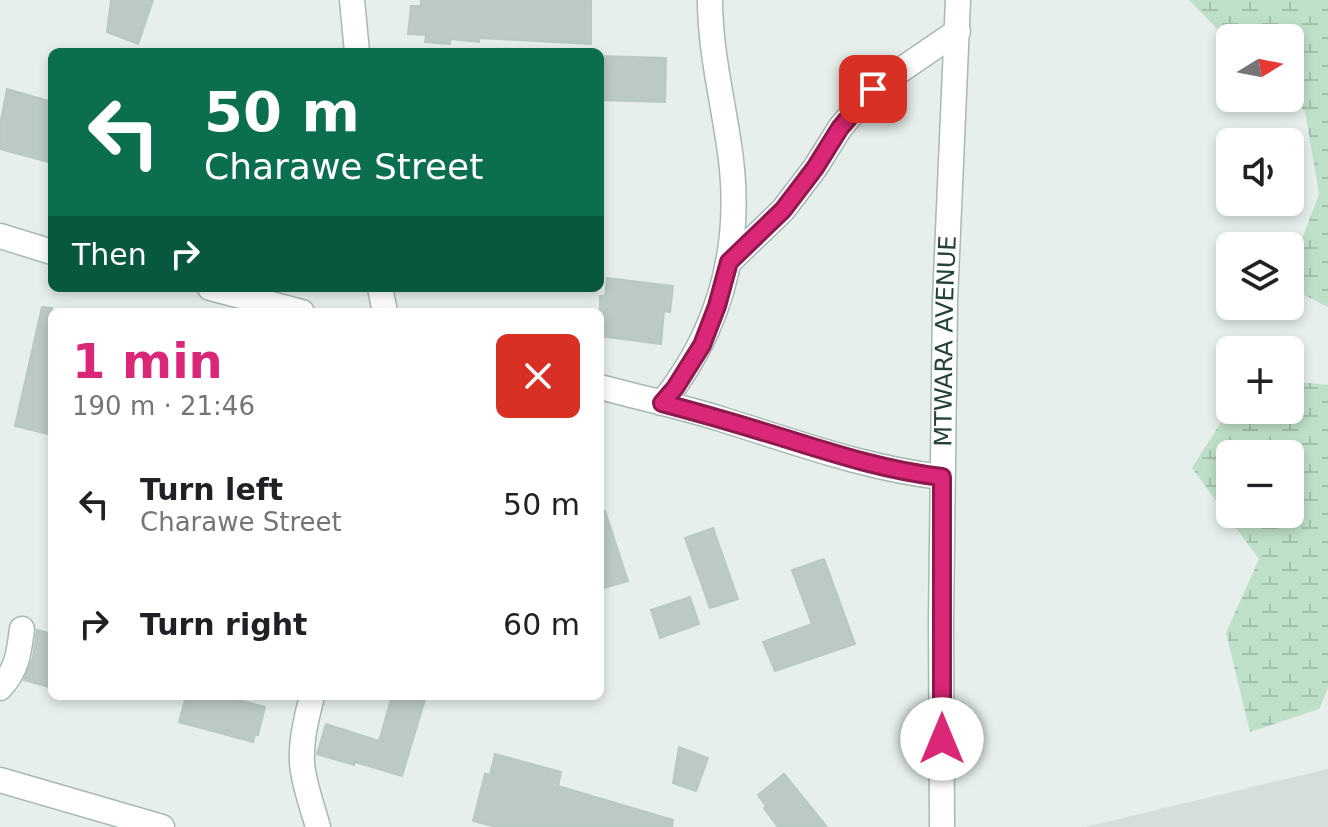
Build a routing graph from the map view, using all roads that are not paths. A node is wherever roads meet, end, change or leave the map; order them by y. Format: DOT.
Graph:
graph roads {
  1 [pos="352,0"];
  2 [pos="710,0"];
  3 [pos="958,0"];
  4 [pos="958,31"];
  5 [pos="357,48"];
  6 [pos="0,236"];
  7 [pos="48,251"];
  8 [pos="729,262"];
  9 [pos="225,292"];
  10 [pos="287,308"];
  11 [pos="604,388"];
  12 [pos="662,403"];
  13 [pos="942,477"];
  14 [pos="22,629"];
  15 [pos="0,688"];
  16 [pos="311,700"];
  17 [pos="3,776"];
  18 [pos="162,827"];
  19 [pos="318,827"];
  20 [pos="942,827"];
  1 -- 5 [label="street"];
  2 -- 8 [label="street"];
  3 -- 4 [label="street, MTWARA AVENUE"];
  4 -- 8 [label="street"];
  4 -- 13 [label="street, MTWARA AVENUE"];
  6 -- 7 [label="street"];
  8 -- 12 [label="street"];
  9 -- 10 [label="street"];
  11 -- 12 [label="street"];
  12 -- 13 [label="street"];
  13 -- 20 [label="street, MTWARA AVENUE"];
  14 -- 15 [label="street"];
  16 -- 19 [label="street"];
  17 -- 18 [label="street"];
}
